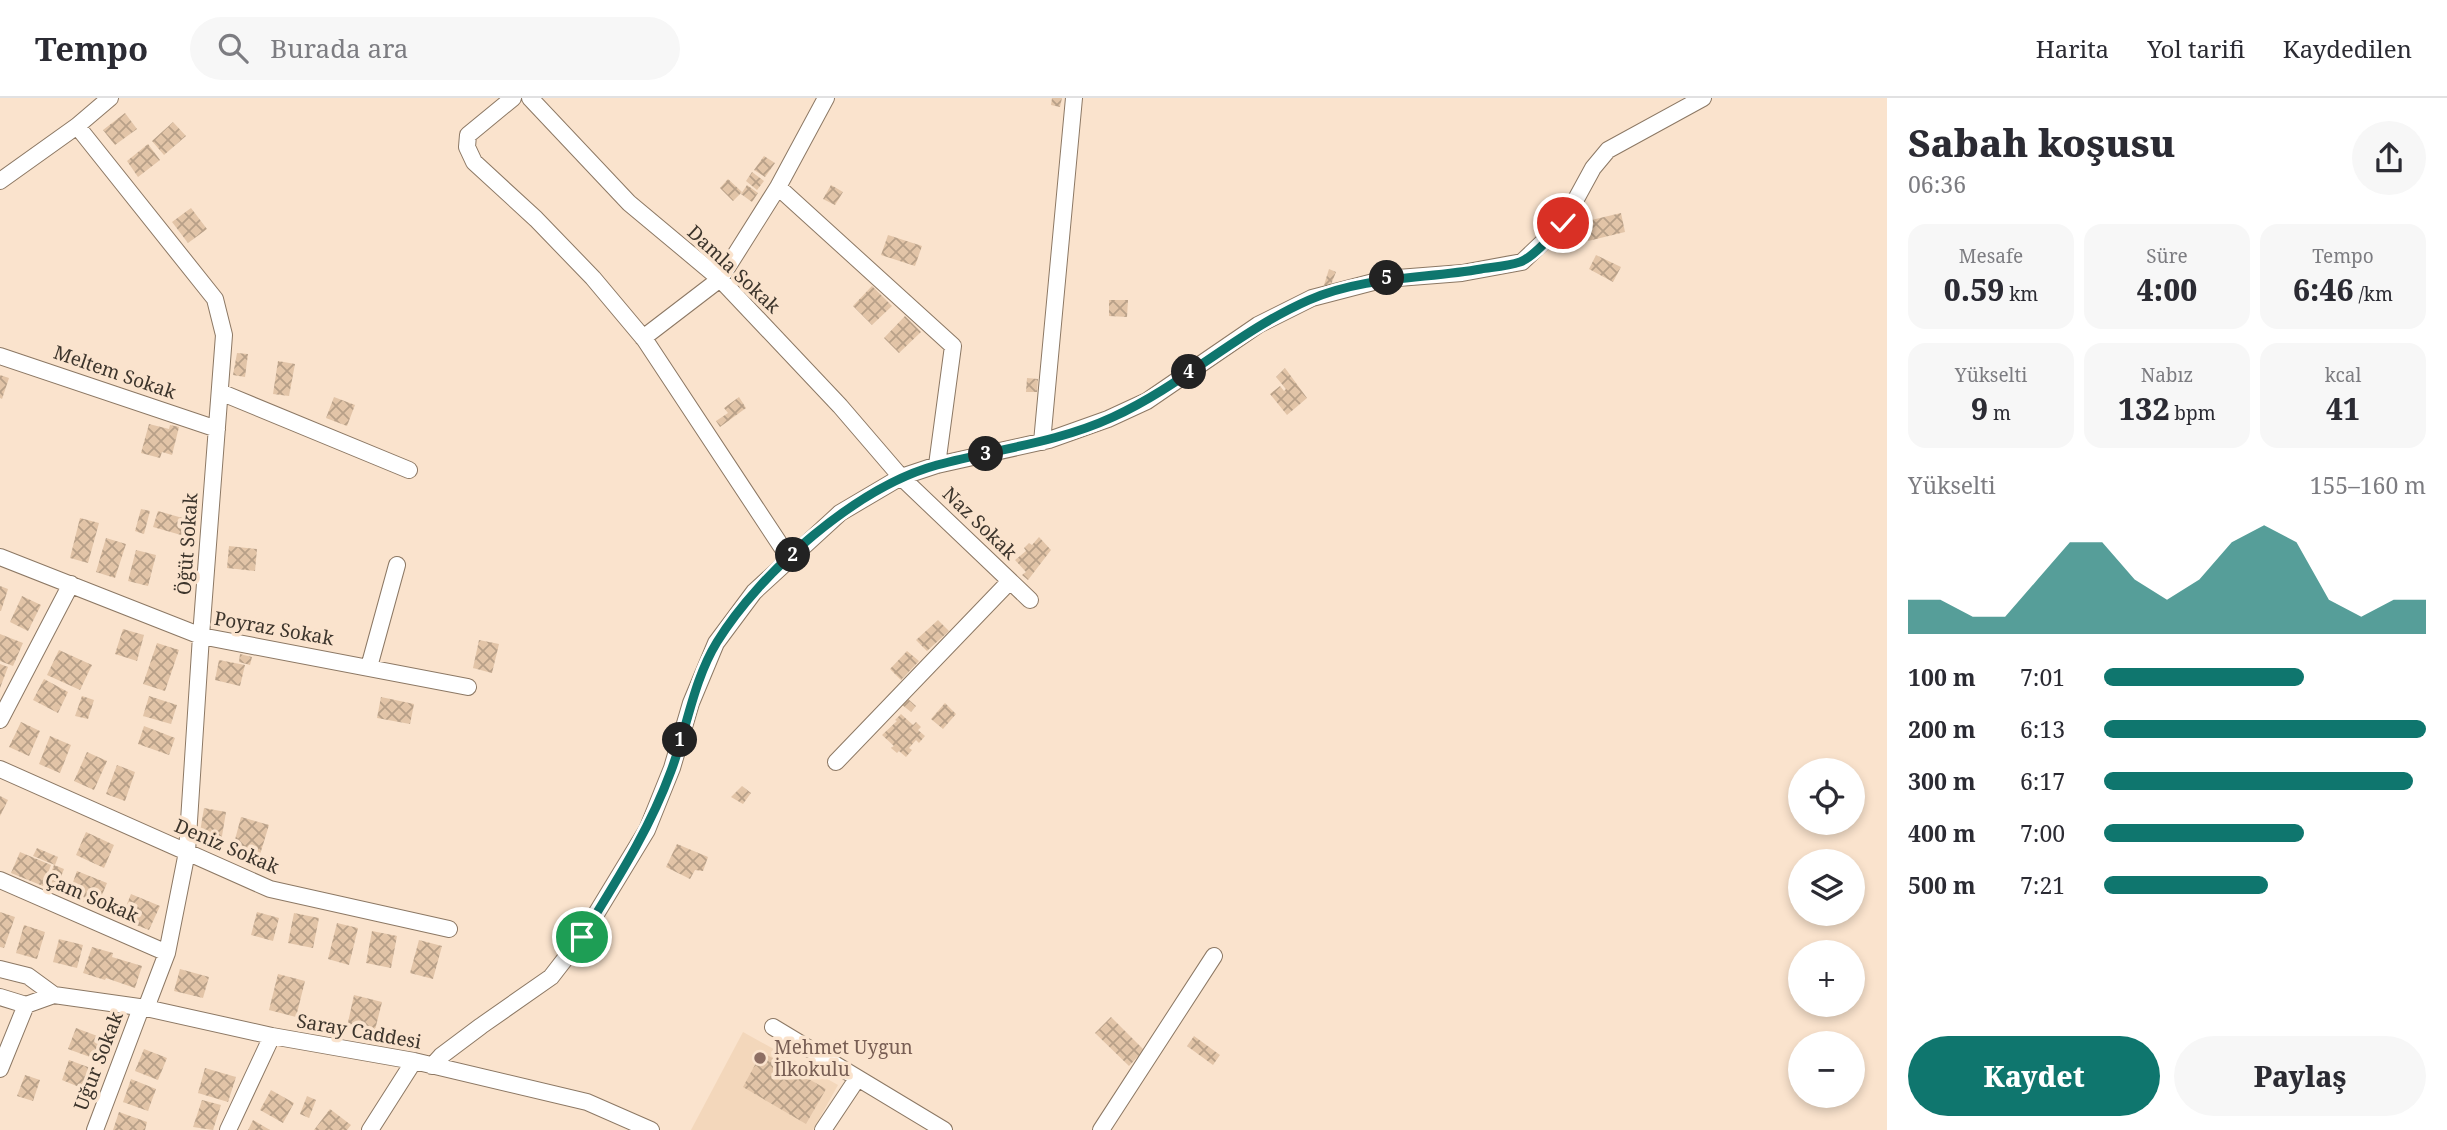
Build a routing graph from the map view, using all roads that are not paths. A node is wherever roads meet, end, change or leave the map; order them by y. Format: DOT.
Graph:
graph roads {
  1 [pos="110,98"];
  2 [pos="513,98"];
  3 [pos="530,98"];
  4 [pos="826,98"];
  5 [pos="1074,98"];
  6 [pos="1703,98"];
  7 [pos="78,126"];
  8 [pos="0,181"];
  9 [pos="778,187"];
  10 [pos="720,279"];
  11 [pos="643,338"];
  12 [pos="0,356"];
  13 [pos="219,393"];
  14 [pos="217,429"];
  15 [pos="1042,442"];
  16 [pos="937,465"];
  17 [pos="409,470"];
  18 [pos="901,477"];
  19 [pos="0,557"];
  20 [pos="789,558"];
  21 [pos="397,565"];
  22 [pos="1010,581"];
  23 [pos="71,584"];
  24 [pos="1030,600"];
  25 [pos="201,636"];
  26 [pos="369,667"];
  27 [pos="468,687"];
  28 [pos="0,720"];
  29 [pos="836,762"];
  30 [pos="0,769"];
  31 [pos="187,852"];
  32 [pos="0,880"];
  33 [pos="449,929"];
  34 [pos="167,953"];
  35 [pos="1214,956"];
  36 [pos="0,969"];
  37 [pos="54,995"];
  38 [pos="0,996"];
  39 [pos="26,1005"];
  40 [pos="144,1008"];
  41 [pos="772,1027"];
  42 [pos="272,1036"];
  43 [pos="414,1061"];
  44 [pos="432,1066"];
  45 [pos="0,1069"];
  46 [pos="857,1079"];
  47 [pos="95,1130"];
  48 [pos="228,1130"];
  49 [pos="370,1130"];
  50 [pos="651,1130"];
  51 [pos="823,1130"];
  52 [pos="944,1130"];
  53 [pos="1101,1130"];
  1 -- 7 [label="street"];
  2 -- 11 [label="street"];
  3 -- 10 [label="street, Damla Sokak"];
  4 -- 9 [label="street"];
  5 -- 15 [label="street"];
  6 -- 15 [label="street"];
  7 -- 8 [label="street"];
  7 -- 13 [label="street, Öğüt Sokak"];
  9 -- 10 [label="street"];
  9 -- 16 [label="street"];
  10 -- 11 [label="street"];
  10 -- 18 [label="street, Damla Sokak"];
  11 -- 20 [label="street"];
  12 -- 14 [label="street, Meltem Sokak"];
  13 -- 14 [label="street, Öğüt Sokak"];
  13 -- 17 [label="street"];
  14 -- 25 [label="street, Öğüt Sokak"];
  15 -- 16 [label="street"];
  16 -- 18 [label="street"];
  18 -- 20 [label="street"];
  18 -- 22 [label="street, Naz Sokak"];
  19 -- 23 [label="street, Poyraz Sokak"];
  20 -- 44 [label="street"];
  21 -- 26 [label="street"];
  22 -- 24 [label="street, Naz Sokak"];
  22 -- 29 [label="street"];
  23 -- 25 [label="street, Poyraz Sokak"];
  23 -- 28 [label="street"];
  25 -- 26 [label="street, Poyraz Sokak"];
  25 -- 31 [label="street, Öğüt Sokak"];
  26 -- 27 [label="street, Poyraz Sokak"];
  30 -- 31 [label="street, Deniz Sokak"];
  31 -- 33 [label="street, Deniz Sokak"];
  31 -- 34 [label="street, Öğüt Sokak"];
  32 -- 34 [label="street, Çam Sokak"];
  34 -- 40 [label="street, Öğüt Sokak"];
  35 -- 53 [label="street"];
  36 -- 37 [label="street, Saray Caddesi"];
  37 -- 39 [label="street, Saray Caddesi"];
  37 -- 40 [label="street, Saray Caddesi"];
  38 -- 39 [label="street"];
  39 -- 45 [label="street"];
  40 -- 42 [label="street, Saray Caddesi"];
  40 -- 47 [label="street, Uğur Sokak"];
  41 -- 46 [label="street"];
  42 -- 43 [label="street, Saray Caddesi"];
  42 -- 48 [label="street"];
  43 -- 44 [label="street, Saray Caddesi"];
  43 -- 49 [label="street"];
  44 -- 50 [label="street, Saray Caddesi"];
  46 -- 51 [label="street"];
  46 -- 52 [label="street"];
}
